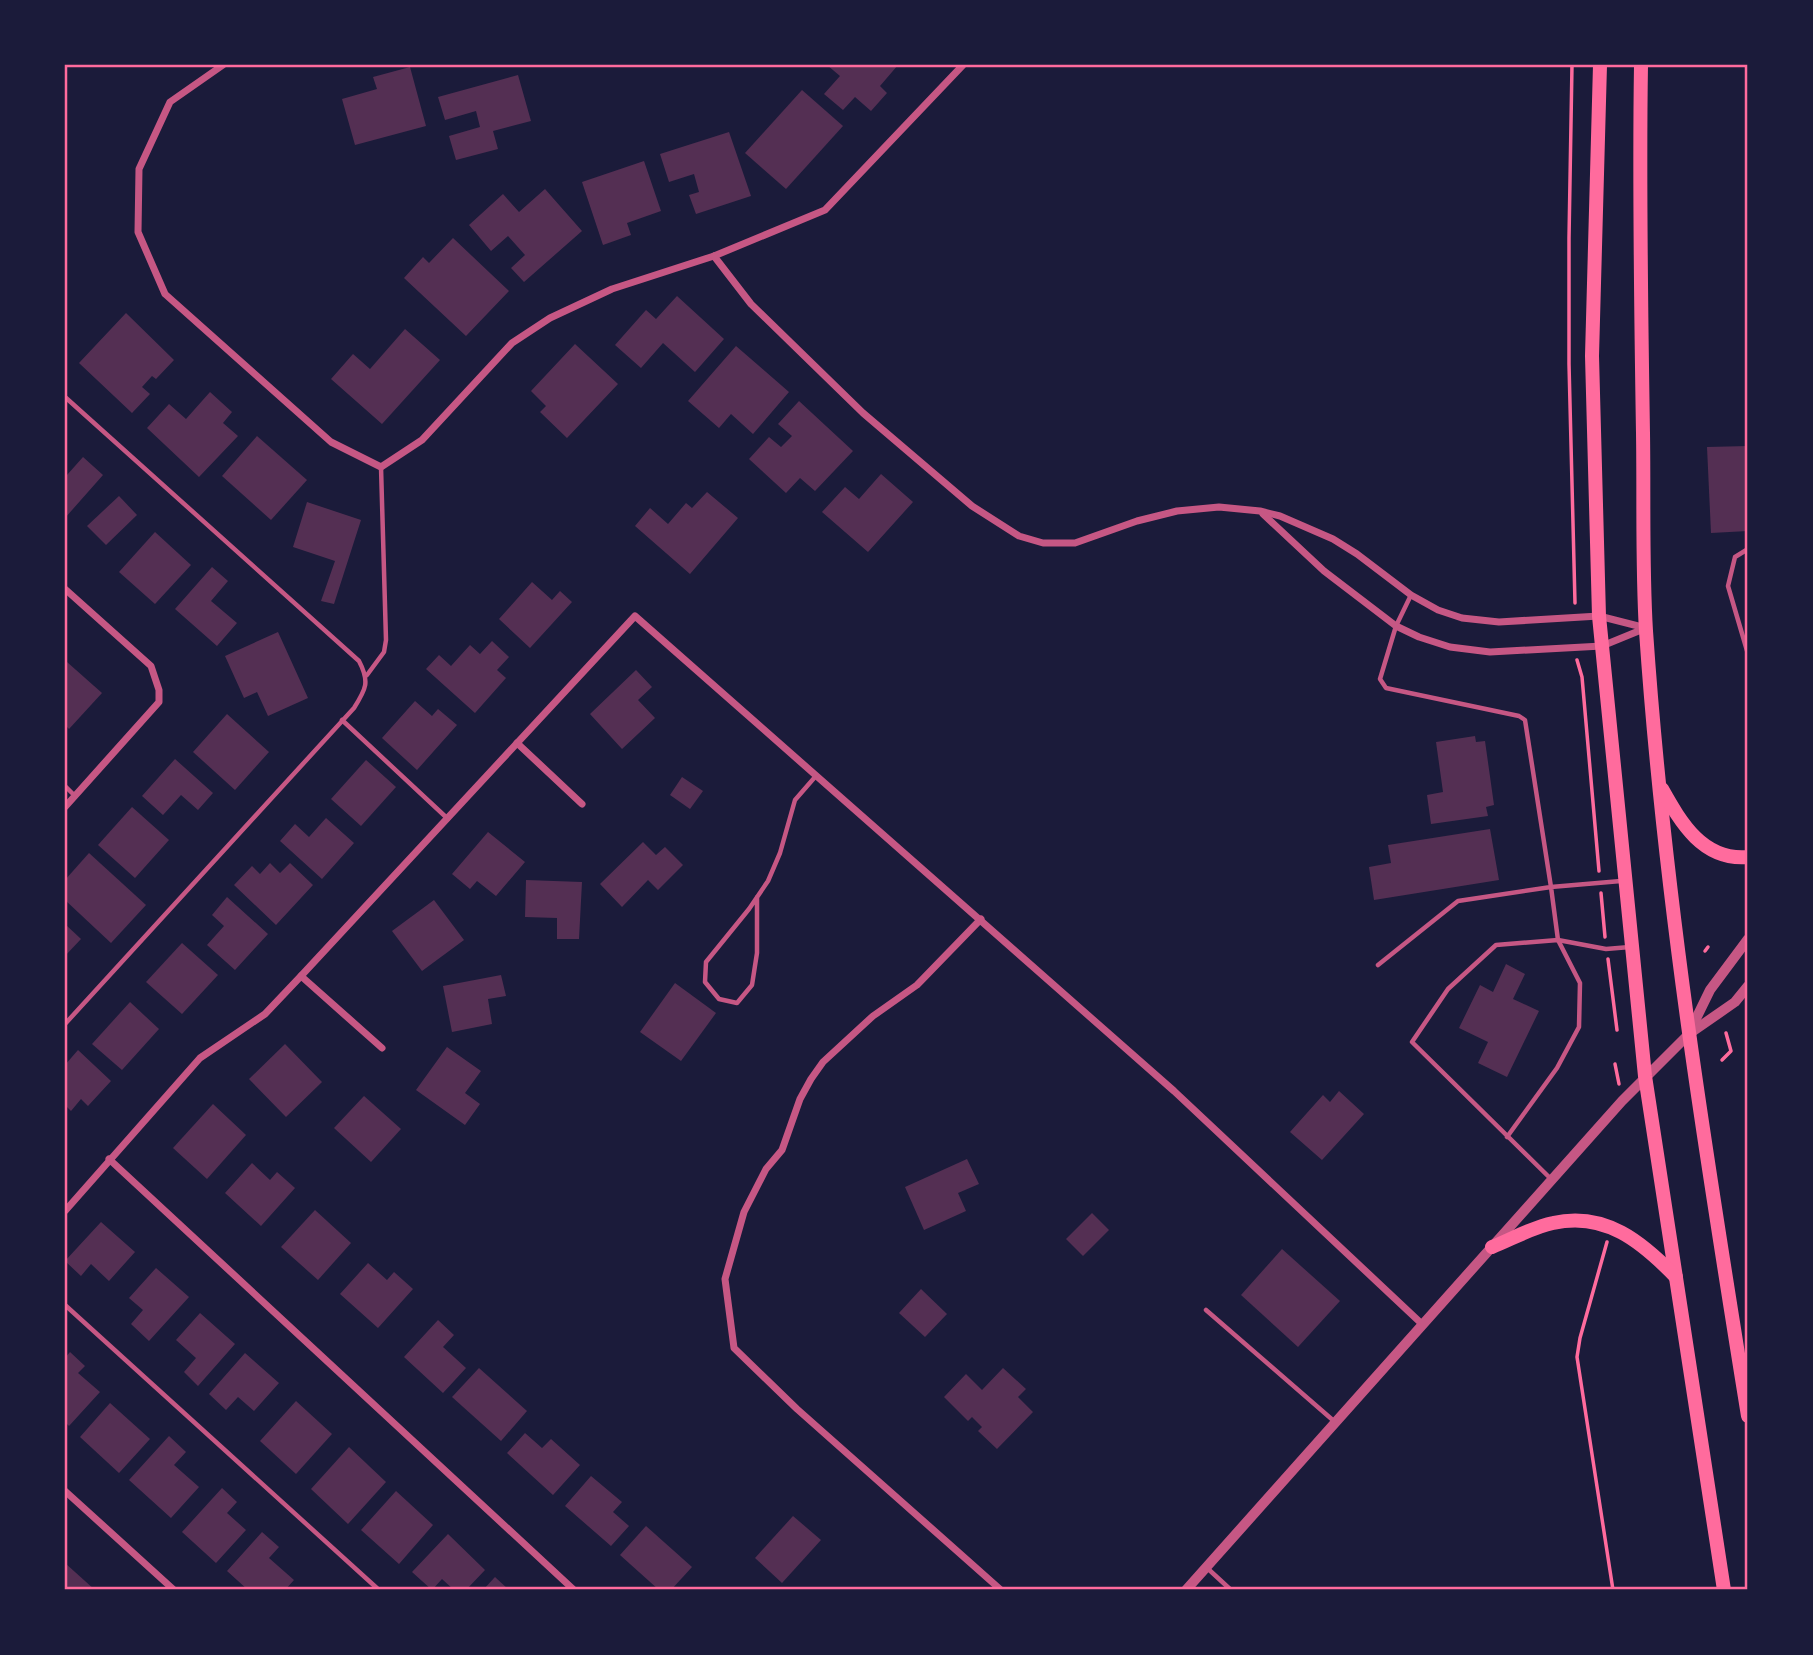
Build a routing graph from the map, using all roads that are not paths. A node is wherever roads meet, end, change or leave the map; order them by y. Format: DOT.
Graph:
graph roads {
  1 [pos="223,65"];
  2 [pos="963,65"];
  3 [pos="1600,65"];
  4 [pos="1641,65"];
  5 [pos="714,256"];
  6 [pos="65,397"];
  7 [pos="381,467"];
  8 [pos="1259,511"];
  9 [pos="1748,549"];
  10 [pos="65,589"];
  11 [pos="1412,596"];
  12 [pos="1599,616"];
  13 [pos="1396,626"];
  14 [pos="1646,628"];
  15 [pos="1602,646"];
  16 [pos="1748,654"];
  17 [pos="367,675"];
  18 [pos="342,720"];
  19 [pos="517,743"];
  20 [pos="815,777"];
  21 [pos="1659,783"];
  22 [pos="65,786"];
  23 [pos="75,796"];
  24 [pos="582,804"];
  25 [pos="65,807"];
  26 [pos="448,820"];
  27 [pos="1748,857"];
  28 [pos="1626,880"];
  29 [pos="1551,887"];
  30 [pos="757,897"];
  31 [pos="981,919"];
  32 [pos="1748,939"];
  33 [pos="1558,940"];
  34 [pos="1631,946"];
  35 [pos="1378,965"];
  36 [pos="302,976"];
  37 [pos="1748,986"];
  38 [pos="65,1024"];
  39 [pos="1689,1034"];
  40 [pos="382,1048"];
  41 [pos="1645,1076"];
  42 [pos="1507,1136"];
  43 [pos="109,1159"];
  44 [pos="1551,1180"];
  45 [pos="65,1211"];
  46 [pos="1492,1247"];
  47 [pos="1676,1277"];
  48 [pos="65,1305"];
  49 [pos="1206,1310"];
  50 [pos="1423,1325"];
  51 [pos="1748,1416"];
  52 [pos="1335,1423"];
  53 [pos="65,1491"];
  54 [pos="1205,1567"];
  55 [pos="174,1590"];
  56 [pos="379,1590"];
  57 [pos="573,1590"];
  58 [pos="1001,1590"];
  59 [pos="1186,1590"];
  60 [pos="1231,1590"];
  61 [pos="1724,1590"];
  1 -- 7 [label="street"];
  2 -- 5 [label="street"];
  3 -- 12 [label="main road"];
  4 -- 14 [label="main road"];
  5 -- 7 [label="street"];
  5 -- 8 [label="street"];
  6 -- 17 [label="lane"];
  7 -- 17 [label="lane"];
  8 -- 11 [label="street"];
  8 -- 13 [label="street"];
  9 -- 16 [label="lane"];
  10 -- 23 [label="street"];
  11 -- 12 [label="street"];
  11 -- 13 [label="lane"];
  12 -- 14 [label="street"];
  12 -- 15 [label="main road"];
  13 -- 15 [label="street"];
  13 -- 29 [label="lane"];
  14 -- 15 [label="street"];
  14 -- 21 [label="main road"];
  15 -- 28 [label="main road"];
  17 -- 18 [label="lane"];
  18 -- 26 [label="lane"];
  18 -- 38 [label="lane"];
  19 -- 20 [label="street"];
  19 -- 24 [label="street"];
  19 -- 26 [label="street"];
  20 -- 30 [label="lane"];
  20 -- 31 [label="street"];
  21 -- 27 [label="main road"];
  21 -- 39 [label="main road"];
  22 -- 23 [label="lane"];
  23 -- 25 [label="street"];
  26 -- 36 [label="street"];
  28 -- 29 [label="lane"];
  28 -- 34 [label="main road"];
  29 -- 33 [label="lane"];
  29 -- 35 [label="lane"];
  30 -- 30 [label="lane"];
  31 -- 50 [label="street"];
  31 -- 58 [label="street"];
  32 -- 39 [label="street"];
  33 -- 34 [label="lane"];
  33 -- 42 [label="lane"];
  33 -- 42 [label="lane"];
  34 -- 41 [label="main road"];
  36 -- 40 [label="street"];
  36 -- 43 [label="street"];
  37 -- 39 [label="street"];
  39 -- 41 [label="street"];
  39 -- 51 [label="main road"];
  41 -- 44 [label="street"];
  41 -- 47 [label="main road"];
  42 -- 44 [label="lane"];
  43 -- 45 [label="street"];
  43 -- 57 [label="street"];
  44 -- 46 [label="street"];
  46 -- 47 [label="main road"];
  46 -- 50 [label="street"];
  47 -- 61 [label="main road"];
  48 -- 56 [label="lane"];
  49 -- 52 [label="lane"];
  50 -- 52 [label="street"];
  52 -- 54 [label="street"];
  53 -- 55 [label="street"];
  54 -- 59 [label="street"];
  54 -- 60 [label="lane"];
}
